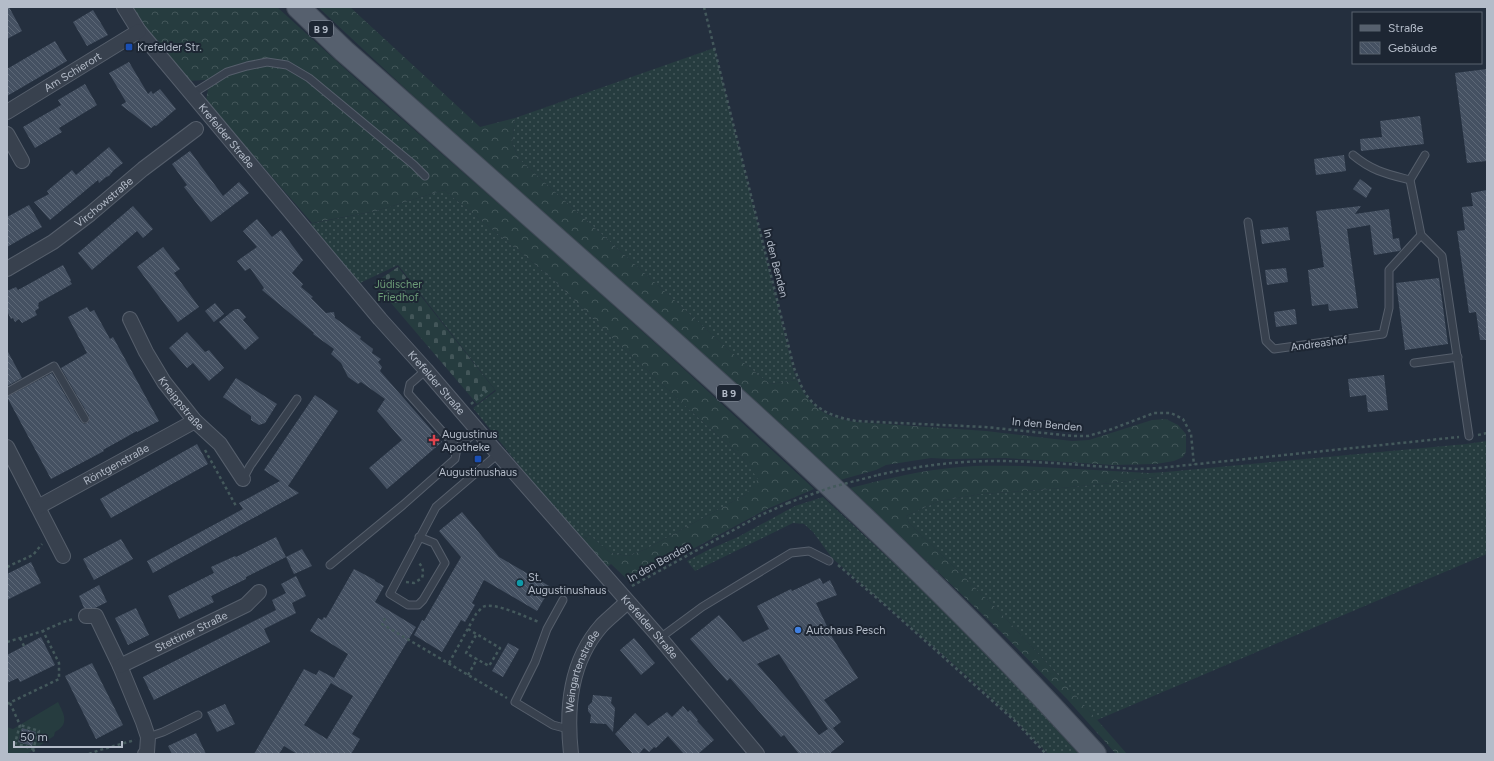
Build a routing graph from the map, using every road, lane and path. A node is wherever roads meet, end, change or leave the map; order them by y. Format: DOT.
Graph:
graph roads {
  1 [pos="124,7"];
  2 [pos="298,7"];
  3 [pos="704,7"];
  4 [pos="139,31"];
  5 [pos="192,94"];
  6 [pos="7,112"];
  7 [pos="196,129"];
  8 [pos="7,134"];
  9 [pos="1353,155"];
  10 [pos="1425,155"];
  11 [pos="22,161"];
  12 [pos="426,176"];
  13 [pos="1410,180"];
  14 [pos="1248,222"];
  15 [pos="1421,235"];
  16 [pos="7,269"];
  17 [pos="130,319"];
  18 [pos="1458,357"];
  19 [pos="1414,363"];
  20 [pos="426,370"];
  21 [pos="488,390"];
  22 [pos="7,392"];
  23 [pos="297,399"];
  24 [pos="462,412"];
  25 [pos="86,419"];
  26 [pos="193,422"];
  27 [pos="478,430"];
  28 [pos="1487,433"];
  29 [pos="1469,436"];
  30 [pos="7,447"];
  31 [pos="457,448"];
  32 [pos="498,454"];
  33 [pos="1194,464"];
  34 [pos="243,479"];
  35 [pos="236,506"];
  36 [pos="38,508"];
  37 [pos="51,533"];
  38 [pos="419,537"];
  39 [pos="63,556"];
  40 [pos="410,556"];
  41 [pos="829,561"];
  42 [pos="330,565"];
  43 [pos="7,567"];
  44 [pos="398,578"];
  45 [pos="259,592"];
  46 [pos="623,598"];
  47 [pos="563,600"];
  48 [pos="86,616"];
  49 [pos="385,618"];
  50 [pos="549,626"];
  51 [pos="468,629"];
  52 [pos="43,631"];
  53 [pos="476,635"];
  54 [pos="20,638"];
  55 [pos="660,638"];
  56 [pos="7,642"];
  57 [pos="24,646"];
  58 [pos="476,659"];
  59 [pos="449,663"];
  60 [pos="120,666"];
  61 [pos="468,675"];
  62 [pos="515,702"];
  63 [pos="8,704"];
  64 [pos="198,715"];
  65 [pos="20,725"];
  66 [pos="568,729"];
  67 [pos="148,737"];
  68 [pos="33,749"];
  69 [pos="35,754"];
  70 [pos="89,754"];
  71 [pos="145,754"];
  72 [pos="571,754"];
  73 [pos="757,754"];
  74 [pos="1046,754"];
  75 [pos="1095,754"];
  1 -- 4 [label="street, Krefelder Straße"];
  2 -- 75 [label="main road, B 9"];
  3 -- 33 [label="path, In den Benden"];
  4 -- 5 [label="street, Krefelder Straße"];
  4 -- 6 [label="street, Am Schierort"];
  5 -- 12 [label="lane"];
  5 -- 20 [label="street, Krefelder Straße"];
  7 -- 16 [label="street, Virchowstraße"];
  8 -- 11 [label="street"];
  9 -- 13 [label="lane"];
  10 -- 13 [label="lane"];
  13 -- 15 [label="lane"];
  14 -- 15 [label="lane, Andreashof"];
  15 -- 18 [label="lane"];
  17 -- 26 [label="street, Kneippstraße"];
  18 -- 19 [label="lane"];
  18 -- 29 [label="lane"];
  20 -- 24 [label="street, Krefelder Straße"];
  20 -- 31 [label="lane"];
  21 -- 24 [label="path"];
  22 -- 25 [label="lane"];
  23 -- 34 [label="lane"];
  24 -- 27 [label="street, Krefelder Straße"];
  26 -- 34 [label="street, Kneippstraße"];
  26 -- 35 [label="path"];
  26 -- 36 [label="street, Röntgenstraße"];
  27 -- 31 [label="lane"];
  27 -- 32 [label="street, Krefelder Straße"];
  28 -- 29 [label="path"];
  29 -- 33 [label="path"];
  30 -- 36 [label="street"];
  31 -- 42 [label="lane"];
  32 -- 38 [label="lane"];
  32 -- 46 [label="street, Krefelder Straße"];
  33 -- 46 [label="path, In den Benden, bridge"];
  36 -- 37 [label="street"];
  37 -- 39 [label="street"];
  37 -- 43 [label="path"];
  38 -- 40 [label="lane"];
  38 -- 44 [label="lane"];
  40 -- 44 [label="lane"];
  40 -- 44 [label="path"];
  41 -- 55 [label="lane"];
  41 -- 74 [label="path"];
  45 -- 60 [label="street, Stettiner Straße"];
  46 -- 55 [label="street, Krefelder Straße"];
  46 -- 66 [label="street, Weingartenstraße"];
  47 -- 50 [label="lane"];
  48 -- 52 [label="path"];
  48 -- 60 [label="street"];
  49 -- 59 [label="path"];
  50 -- 51 [label="path"];
  50 -- 62 [label="lane"];
  51 -- 53 [label="path"];
  51 -- 59 [label="path"];
  52 -- 54 [label="path"];
  52 -- 63 [label="path"];
  53 -- 58 [label="path"];
  53 -- 58 [label="path"];
  54 -- 56 [label="path"];
  54 -- 57 [label="path"];
  55 -- 73 [label="street, Krefelder Straße"];
  58 -- 61 [label="path"];
  59 -- 61 [label="path"];
  60 -- 67 [label="street"];
  61 -- 62 [label="path"];
  62 -- 66 [label="lane"];
  63 -- 65 [label="path"];
  64 -- 67 [label="lane"];
  65 -- 68 [label="path"];
  65 -- 68 [label="path"];
  66 -- 72 [label="street, Weingartenstraße"];
  67 -- 70 [label="path"];
  67 -- 71 [label="street"];
  68 -- 69 [label="path"];
}
